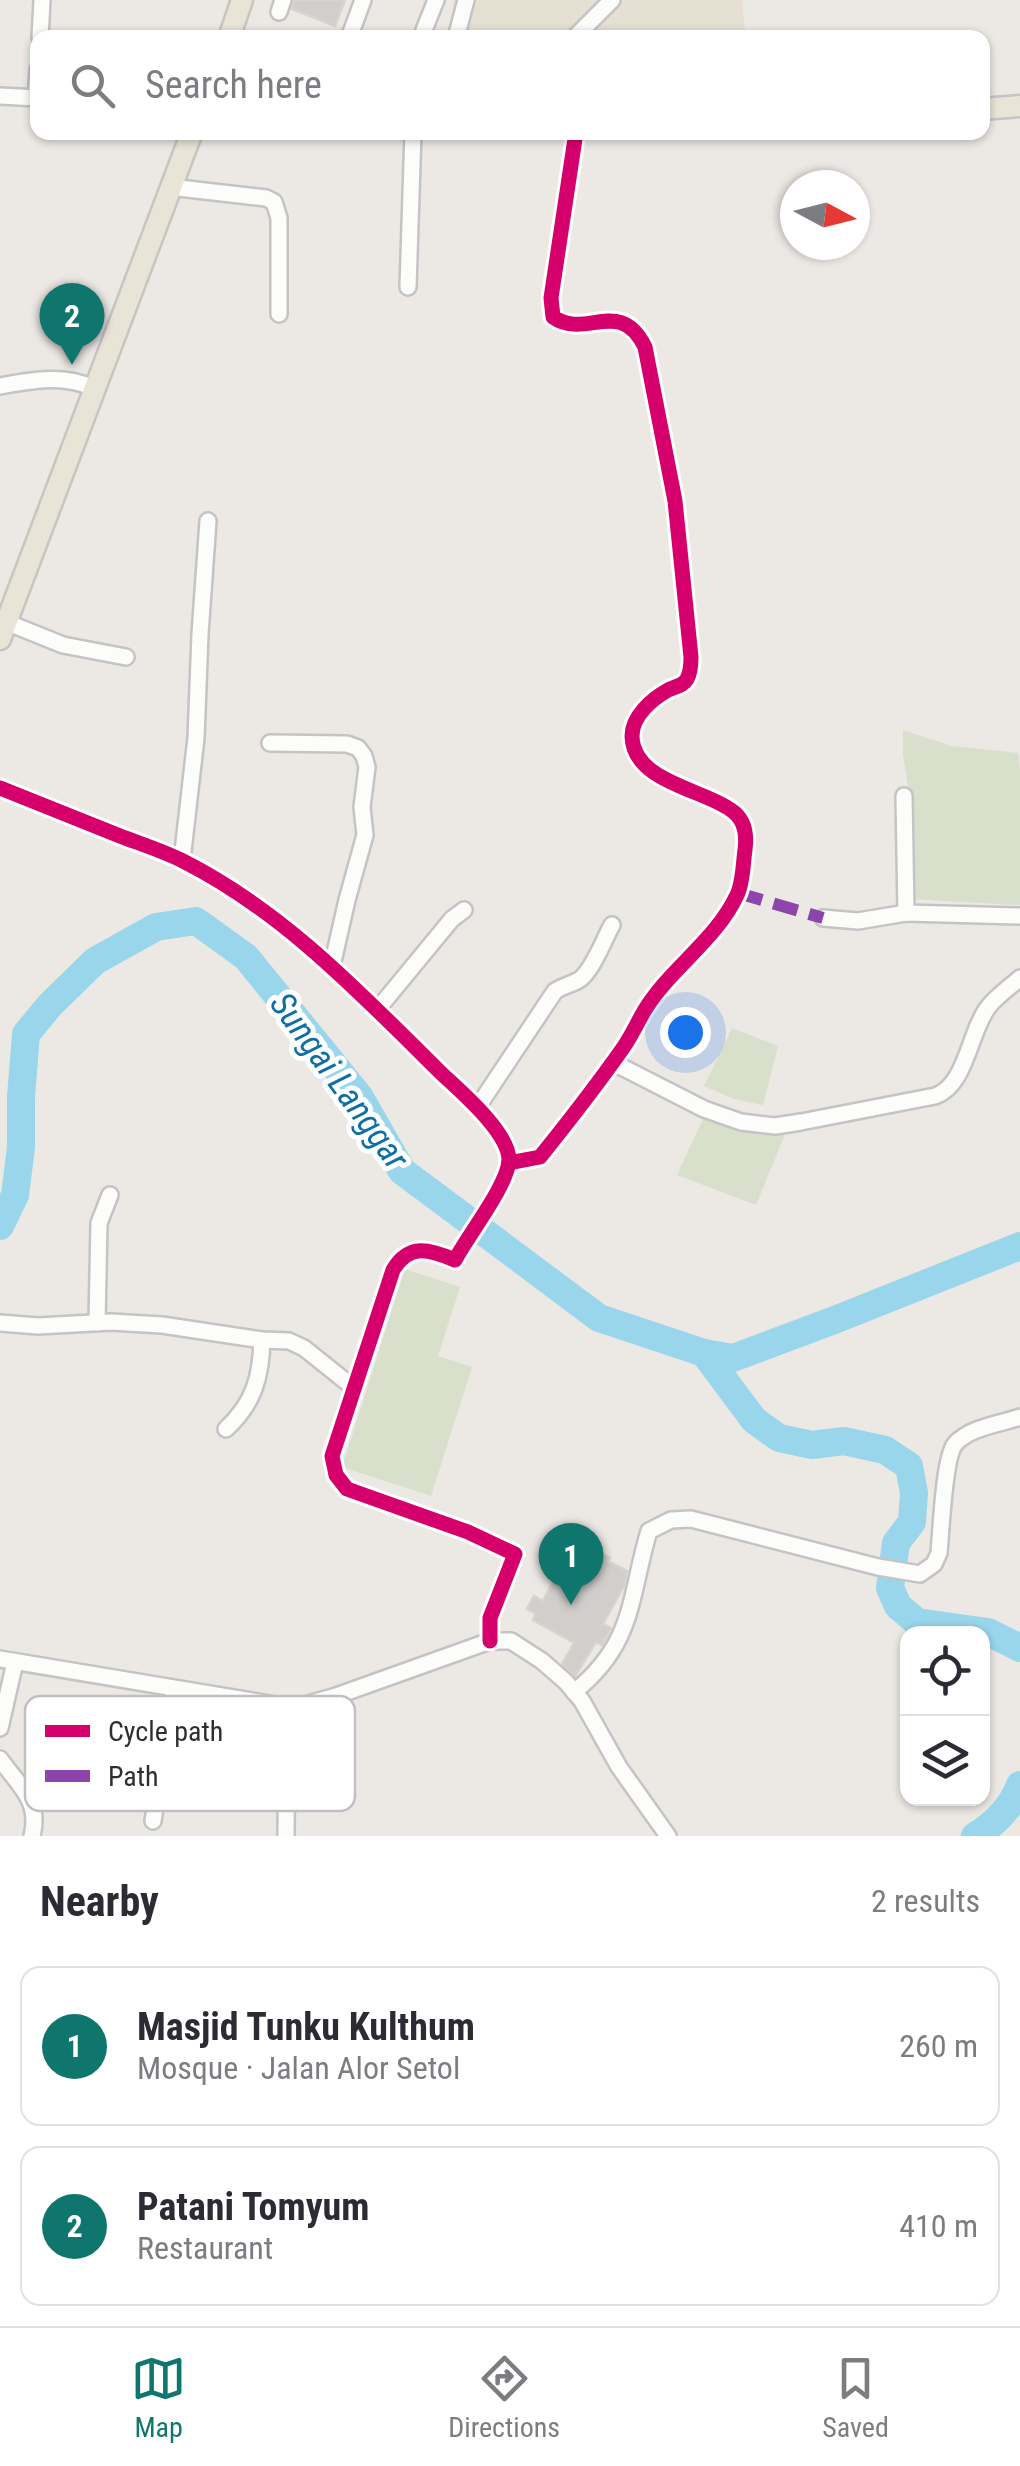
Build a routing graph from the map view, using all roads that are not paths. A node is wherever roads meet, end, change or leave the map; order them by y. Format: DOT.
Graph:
graph roads {
  1 [pos="42,0"];
  2 [pos="242,0"];
  3 [pos="363,0"];
  4 [pos="436,0"];
  5 [pos="466,0"];
  6 [pos="612,0"];
  7 [pos="40,30"];
  8 [pos="232,30"];
  9 [pos="352,30"];
  10 [pos="424,30"];
  11 [pos="458,30"];
  12 [pos="582,30"];
  13 [pos="0,96"];
  14 [pos="30,98"];
  15 [pos="1020,106"];
  16 [pos="990,108"];
  17 [pos="189,140"];
  18 [pos="414,140"];
  19 [pos="575,140"];
  20 [pos="170,187"];
  21 [pos="408,287"];
  22 [pos="279,314"];
  23 [pos="0,386"];
  24 [pos="94,388"];
  25 [pos="208,521"];
  26 [pos="3,631"];
  27 [pos="126,657"];
  28 [pos="270,743"];
  29 [pos="0,788"];
  30 [pos="904,796"];
  31 [pos="182,860"];
  32 [pos="464,910"];
  33 [pos="906,914"];
  34 [pos="1020,916"];
  35 [pos="823,918"];
  36 [pos="612,926"];
  37 [pos="332,966"];
  38 [pos="1020,978"];
  39 [pos="376,1010"];
  40 [pos="612,1062"];
  41 [pos="477,1108"];
  42 [pos="509,1163"];
  43 [pos="110,1196"];
  44 [pos="0,1323"];
  45 [pos="97,1323"];
  46 [pos="262,1340"];
  47 [pos="354,1388"];
  48 [pos="1020,1417"];
  49 [pos="226,1428"];
  50 [pos="490,1641"];
  51 [pos="7,1661"];
  52 [pos="174,1688"];
  53 [pos="574,1692"];
  54 [pos="173,1696"];
  55 [pos="219,1696"];
  56 [pos="336,1696"];
  57 [pos="0,1728"];
  58 [pos="0,1759"];
  59 [pos="25,1796"];
  60 [pos="34,1811"];
  61 [pos="155,1811"];
  62 [pos="286,1811"];
  63 [pos="153,1822"];
  64 [pos="32,1836"];
  65 [pos="286,1836"];
  66 [pos="668,1836"];
  1 -- 7 [label="street"];
  2 -- 8 [label="main road"];
  3 -- 9 [label="street"];
  4 -- 10 [label="street"];
  5 -- 11 [label="street"];
  6 -- 12 [label="street"];
  13 -- 14 [label="street"];
  15 -- 16 [label="main road"];
  17 -- 20 [label="main road"];
  18 -- 21 [label="street"];
  19 -- 40 [label="street"];
  20 -- 22 [label="street"];
  20 -- 24 [label="main road"];
  23 -- 24 [label="street"];
  24 -- 26 [label="main road"];
  25 -- 31 [label="street"];
  26 -- 27 [label="street"];
  28 -- 37 [label="street"];
  29 -- 31 [label="street"];
  30 -- 33 [label="street"];
  31 -- 37 [label="street"];
  32 -- 39 [label="street"];
  33 -- 34 [label="street"];
  33 -- 35 [label="street"];
  36 -- 41 [label="street"];
  37 -- 39 [label="street"];
  38 -- 40 [label="street"];
  39 -- 41 [label="street"];
  40 -- 42 [label="street"];
  41 -- 42 [label="street"];
  42 -- 47 [label="street"];
  43 -- 45 [label="street"];
  44 -- 45 [label="street"];
  45 -- 46 [label="street"];
  46 -- 47 [label="street"];
  46 -- 49 [label="street"];
  47 -- 50 [label="street"];
  48 -- 53 [label="street"];
  50 -- 53 [label="street"];
  50 -- 56 [label="street"];
  51 -- 52 [label="street"];
  51 -- 57 [label="street"];
  52 -- 54 [label="street"];
  52 -- 55 [label="street"];
  53 -- 66 [label="street"];
  58 -- 59 [label="street"];
  60 -- 64 [label="street"];
  61 -- 63 [label="street"];
  62 -- 65 [label="street"];
}
